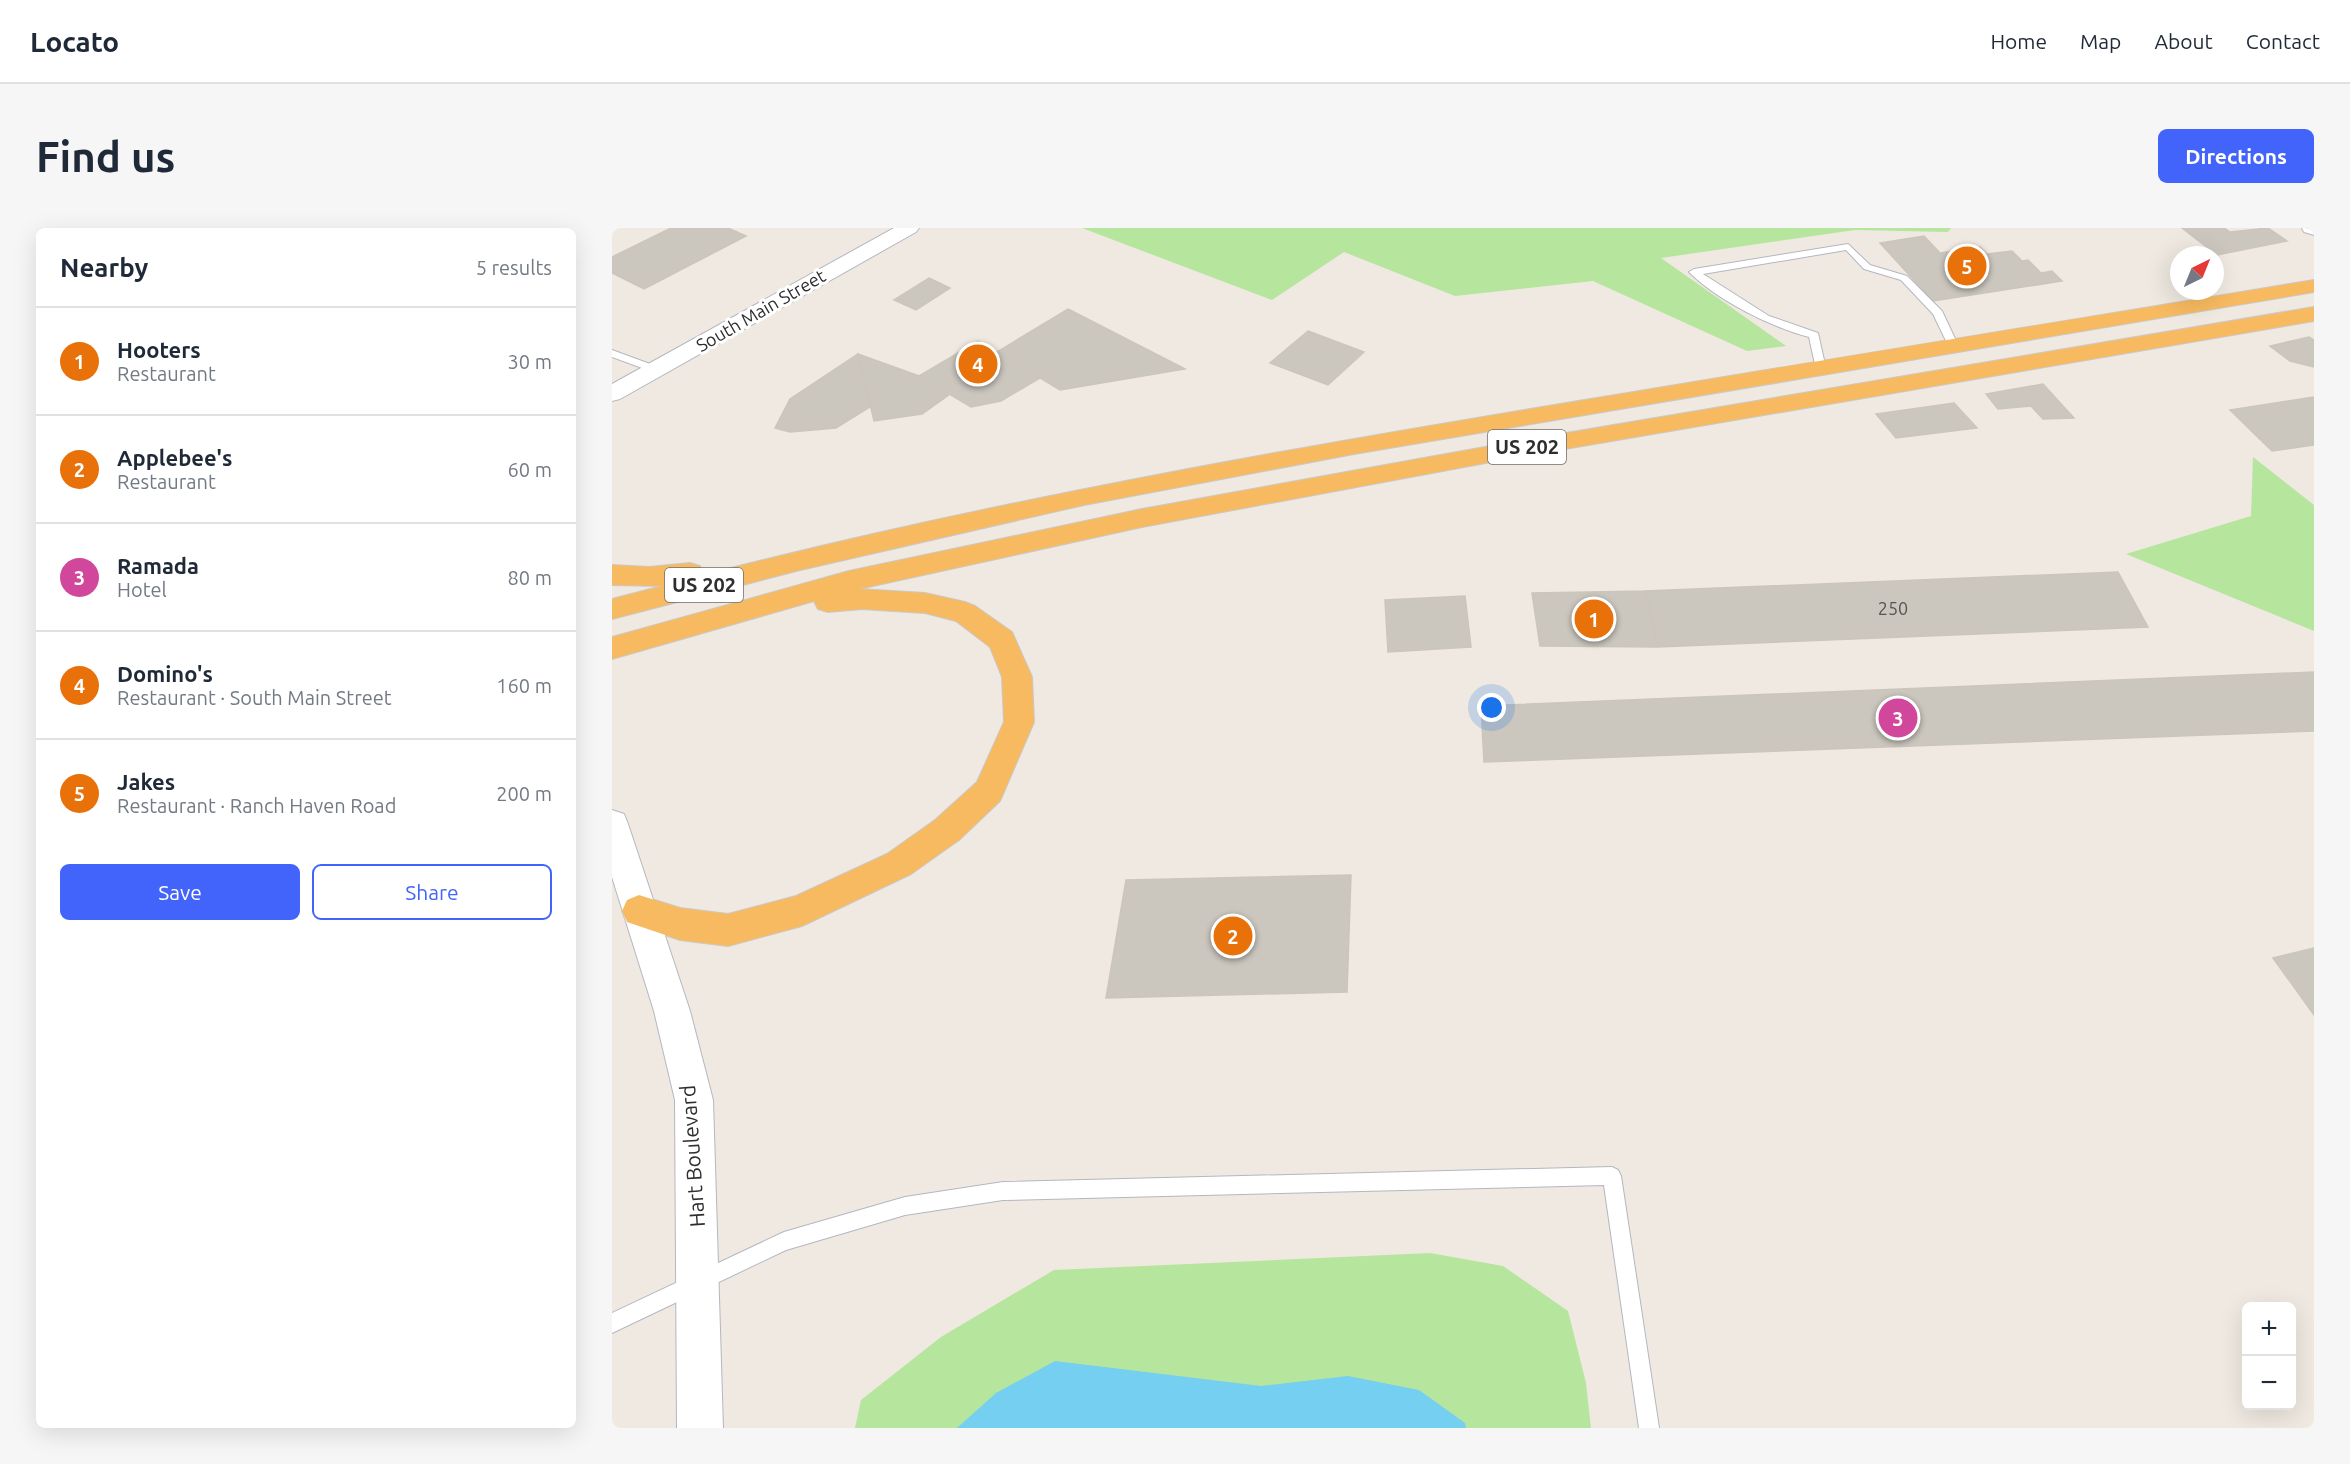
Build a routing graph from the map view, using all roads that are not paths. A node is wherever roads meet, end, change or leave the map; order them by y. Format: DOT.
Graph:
graph roads {
  1 [pos="909,228"];
  2 [pos="2314,286"];
  3 [pos="2314,314"];
  4 [pos="1954,347"];
  5 [pos="612,353"];
  6 [pos="1821,369"];
  7 [pos="657,370"];
  8 [pos="612,394"];
  9 [pos="796,561"];
  10 [pos="612,575"];
  11 [pos="612,609"];
  12 [pos="746,610"];
  13 [pos="612,648"];
  14 [pos="612,824"];
  15 [pos="639,911"];
  16 [pos="699,1279"];
  17 [pos="612,1323"];
  18 [pos="700,1428"];
  19 [pos="1649,1428"];
  1 -- 7 [label="street, South Main Street"];
  2 -- 4 [label="highway, US 202"];
  3 -- 12 [label="highway, US 202"];
  4 -- 6 [label="highway, US 202"];
  4 -- 6 [label="lane"];
  5 -- 7 [label="lane"];
  6 -- 9 [label="highway, US 202"];
  7 -- 8 [label="street, South Main Street"];
  9 -- 10 [label="highway"];
  9 -- 11 [label="highway, US 202"];
  12 -- 13 [label="highway, US 202"];
  12 -- 15 [label="highway"];
  14 -- 15 [label="street, Hart Boulevard"];
  15 -- 16 [label="street, Hart Boulevard"];
  16 -- 17 [label="lane"];
  16 -- 18 [label="street, Hart Boulevard"];
  16 -- 19 [label="lane"];
}
